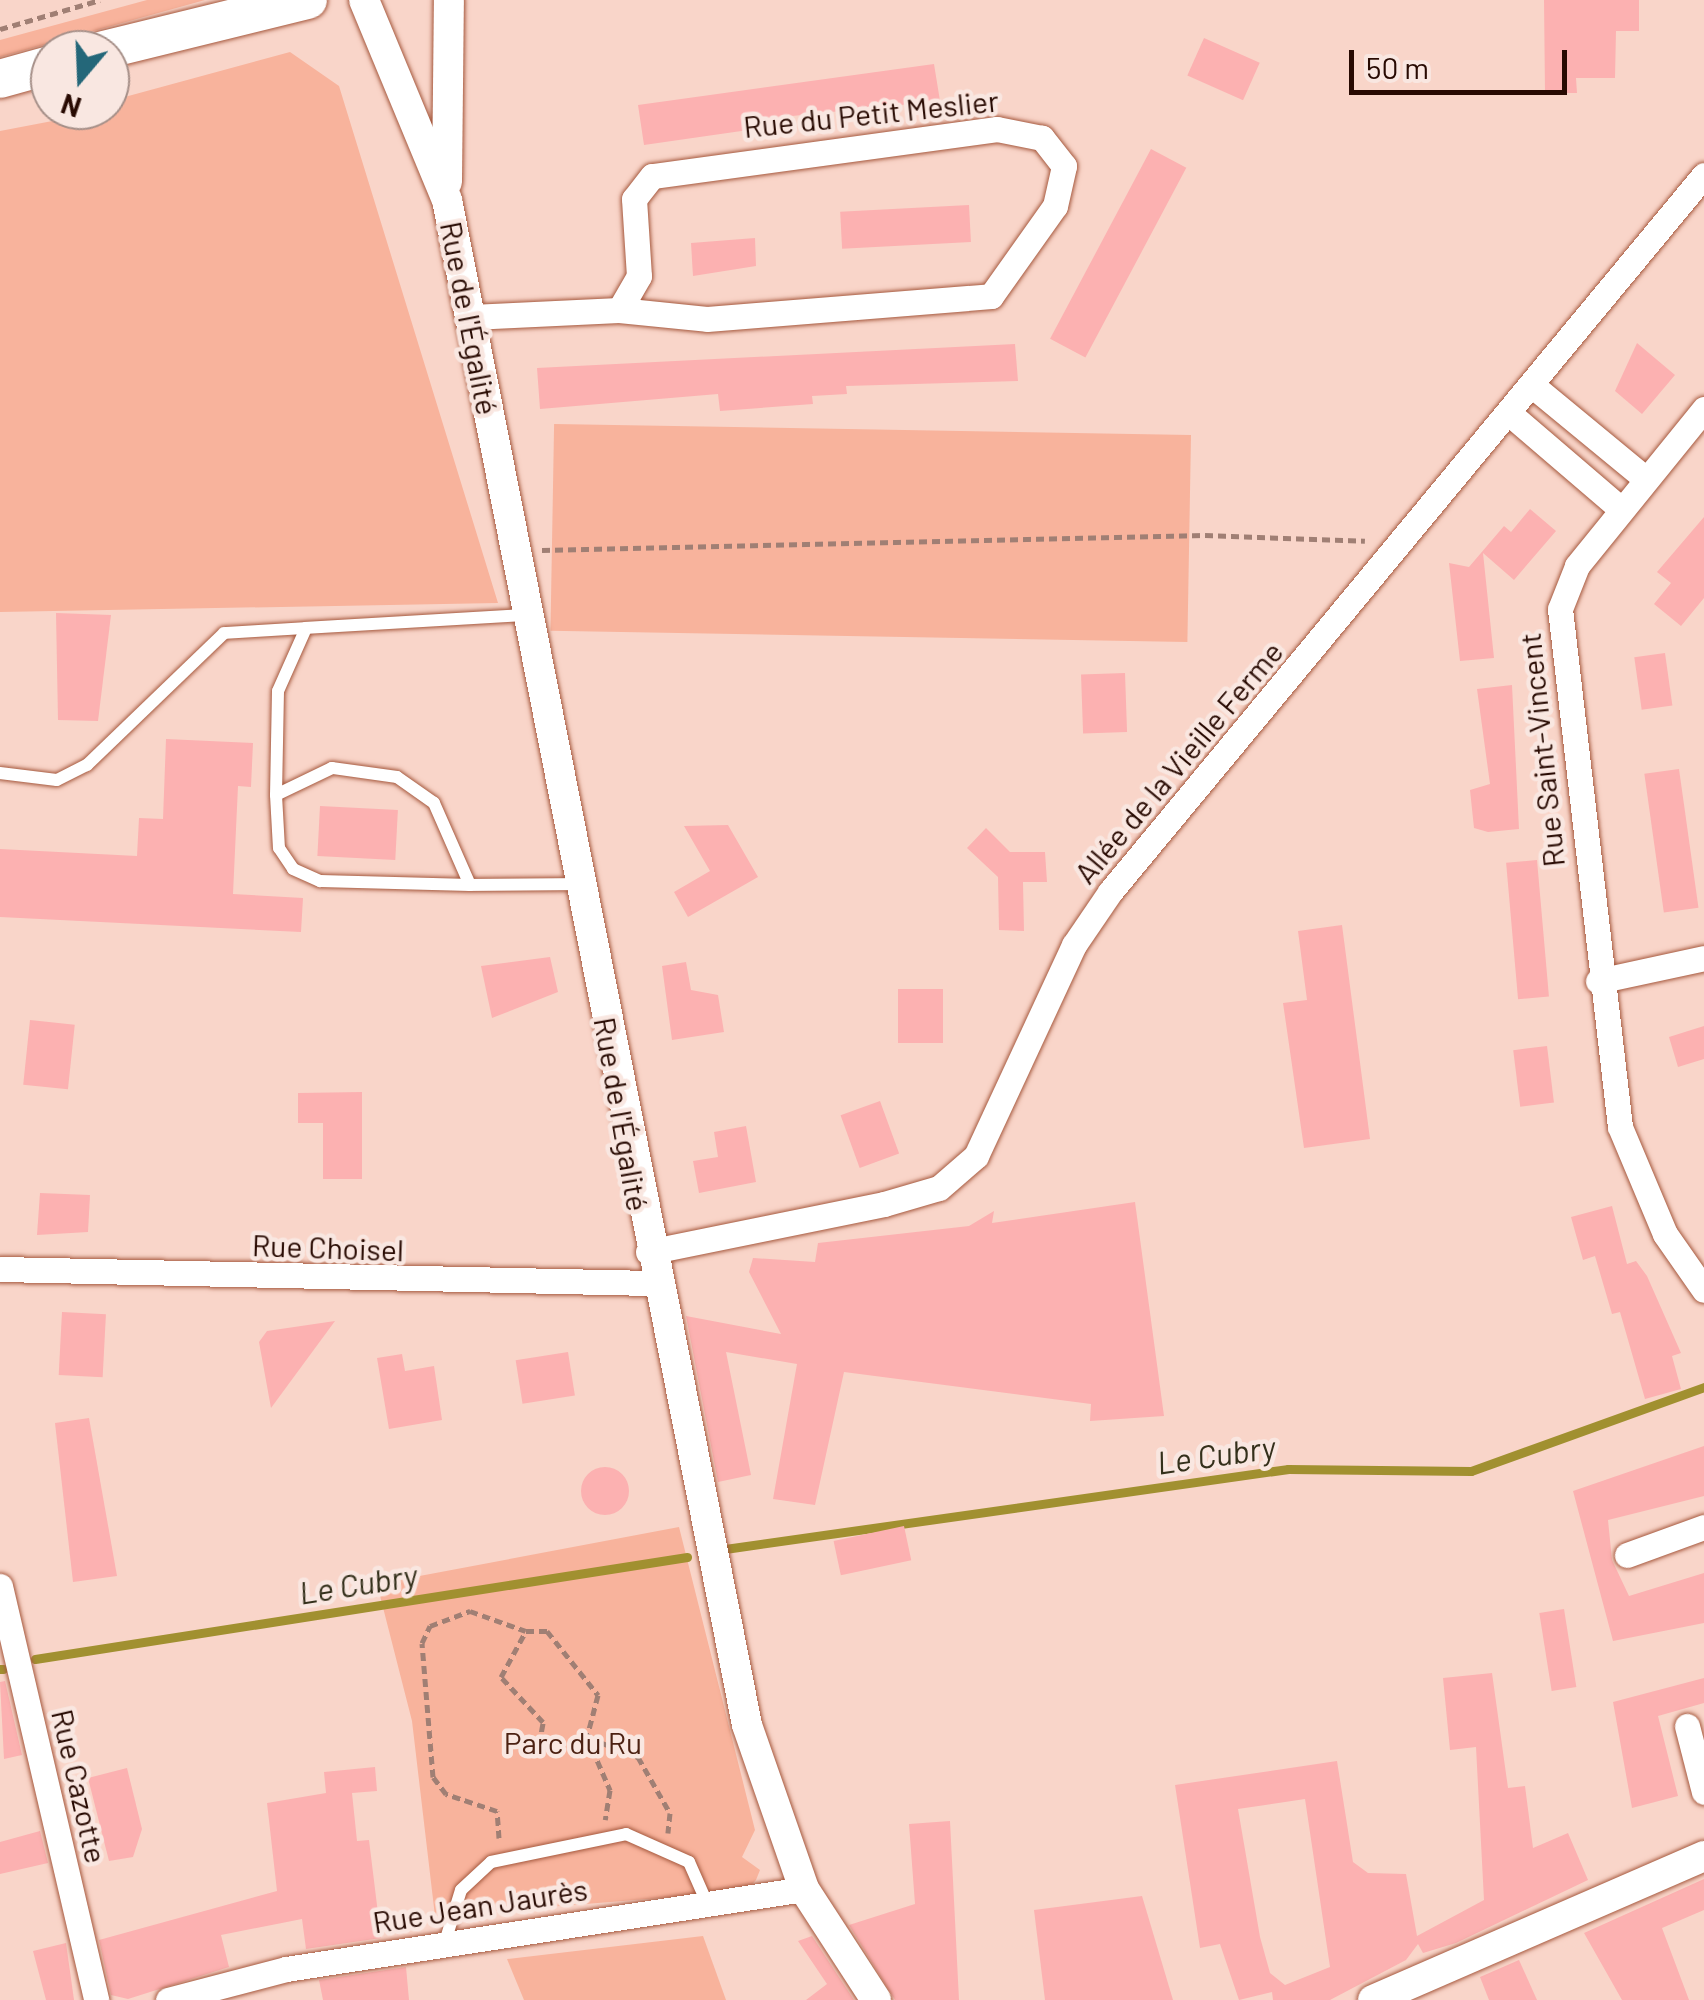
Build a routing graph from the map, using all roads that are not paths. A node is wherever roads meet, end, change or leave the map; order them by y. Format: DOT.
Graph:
graph roads {
  1 [pos="308,0"];
  2 [pos="364,0"];
  3 [pos="449,0"];
  4 [pos="130,44"];
  5 [pos="30,70"];
  6 [pos="0,78"];
  7 [pos="1704,175"];
  8 [pos="447,200"];
  9 [pos="619,310"];
  10 [pos="470,317"];
  11 [pos="1533,386"];
  12 [pos="1704,409"];
  13 [pos="1510,414"];
  14 [pos="1646,478"];
  15 [pos="1621,509"];
  16 [pos="526,615"];
  17 [pos="306,628"];
  18 [pos="0,773"];
  19 [pos="276,795"];
  20 [pos="580,884"];
  21 [pos="470,885"];
  22 [pos="1704,958"];
  23 [pos="1598,982"];
  24 [pos="648,1252"];
  25 [pos="0,1268"];
  26 [pos="654,1283"];
  27 [pos="1704,1290"];
  28 [pos="1704,1527"];
  29 [pos="1627,1555"];
  30 [pos="0,1586"];
  31 [pos="1687,1726"];
  32 [pos="1704,1792"];
  33 [pos="1704,1856"];
  34 [pos="804,1890"];
  35 [pos="707,1903"];
  36 [pos="445,1942"];
  37 [pos="96,2000"];
  38 [pos="168,2000"];
  39 [pos="876,2000"];
  40 [pos="1374,2000"];
  1 -- 4 [label="main road"];
  2 -- 8 [label="street, Rue de l'Égalité"];
  3 -- 8 [label="street, Rue de l'Égalité"];
  5 -- 6 [label="main road"];
  7 -- 11 [label="street, Allée de la Vieille Ferme"];
  8 -- 10 [label="street, Rue de l'Égalité"];
  9 -- 9 [label="street, Rue du Petit Meslier"];
  9 -- 10 [label="street, Rue du Petit Meslier"];
  10 -- 16 [label="street, Rue de l'Égalité"];
  11 -- 13 [label="street, Allée de la Vieille Ferme"];
  11 -- 14 [label="street"];
  12 -- 14 [label="street, Rue Saint-Vincent"];
  13 -- 15 [label="street"];
  13 -- 24 [label="street, Allée de la Vieille Ferme"];
  14 -- 15 [label="street, Rue Saint-Vincent"];
  15 -- 23 [label="street, Rue Saint-Vincent"];
  16 -- 17 [label="lane"];
  16 -- 20 [label="street, Rue de l'Égalité"];
  17 -- 18 [label="lane"];
  17 -- 19 [label="lane"];
  19 -- 21 [label="lane"];
  19 -- 21 [label="lane"];
  20 -- 21 [label="lane"];
  20 -- 24 [label="street, Rue de l'Égalité"];
  22 -- 23 [label="street"];
  23 -- 27 [label="street, Rue Saint-Vincent"];
  24 -- 26 [label="street, Rue de l'Égalité"];
  25 -- 26 [label="street, Rue Choisel"];
  26 -- 34 [label="street, Rue de l'Égalité"];
  28 -- 29 [label="street"];
  30 -- 37 [label="street, Rue Cazotte"];
  31 -- 32 [label="street"];
  33 -- 40 [label="street"];
  34 -- 35 [label="street, Rue Jean Jaurès"];
  34 -- 39 [label="street, Rue de l'Égalité"];
  35 -- 36 [label="street, Rue Jean Jaurès"];
  35 -- 36 [label="lane"];
  36 -- 38 [label="street, Rue Jean Jaurès"];
}
